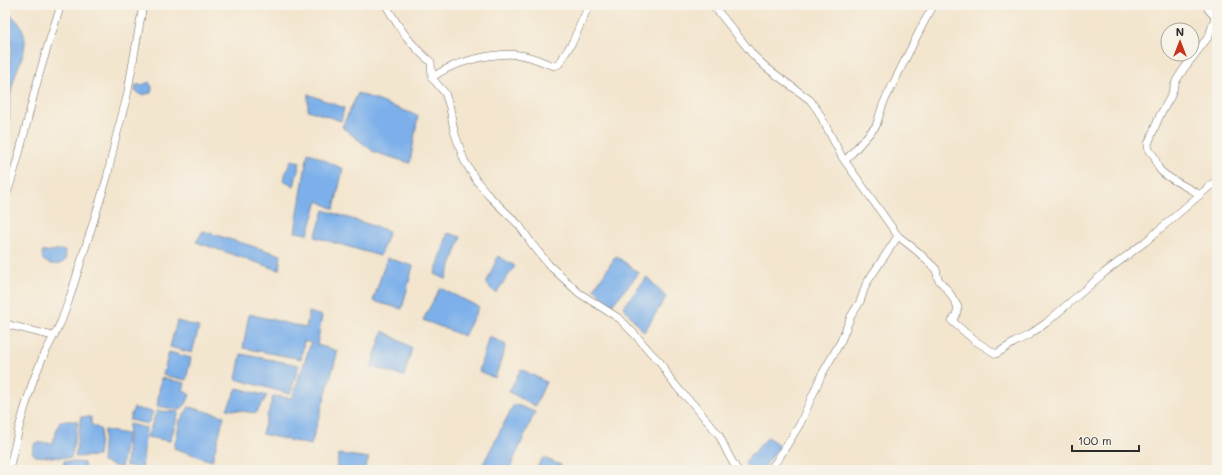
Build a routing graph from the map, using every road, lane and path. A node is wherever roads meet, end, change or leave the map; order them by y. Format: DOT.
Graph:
graph roads {
  1 [pos="61,5"];
  2 [pos="143,5"];
  3 [pos="386,5"];
  4 [pos="589,5"];
  5 [pos="713,5"];
  6 [pos="934,5"];
  7 [pos="1208,5"];
  8 [pos="432,78"];
  9 [pos="845,161"];
  10 [pos="1217,180"];
  11 [pos="1200,195"];
  12 [pos="5,198"];
  13 [pos="898,236"];
  14 [pos="5,324"];
  15 [pos="53,336"];
  16 [pos="5,469"];
  17 [pos="9,470"];
  18 [pos="738,470"];
  19 [pos="769,470"];
  1 -- 12 [label="street"];
  2 -- 15 [label="street"];
  3 -- 8 [label="street"];
  4 -- 8 [label="street"];
  5 -- 9 [label="street"];
  6 -- 9 [label="street"];
  7 -- 11 [label="street"];
  8 -- 18 [label="street"];
  9 -- 13 [label="street"];
  10 -- 11 [label="street"];
  11 -- 13 [label="street"];
  13 -- 19 [label="street"];
  14 -- 15 [label="street"];
  15 -- 17 [label="street"];
  16 -- 17 [label="street"];
}
